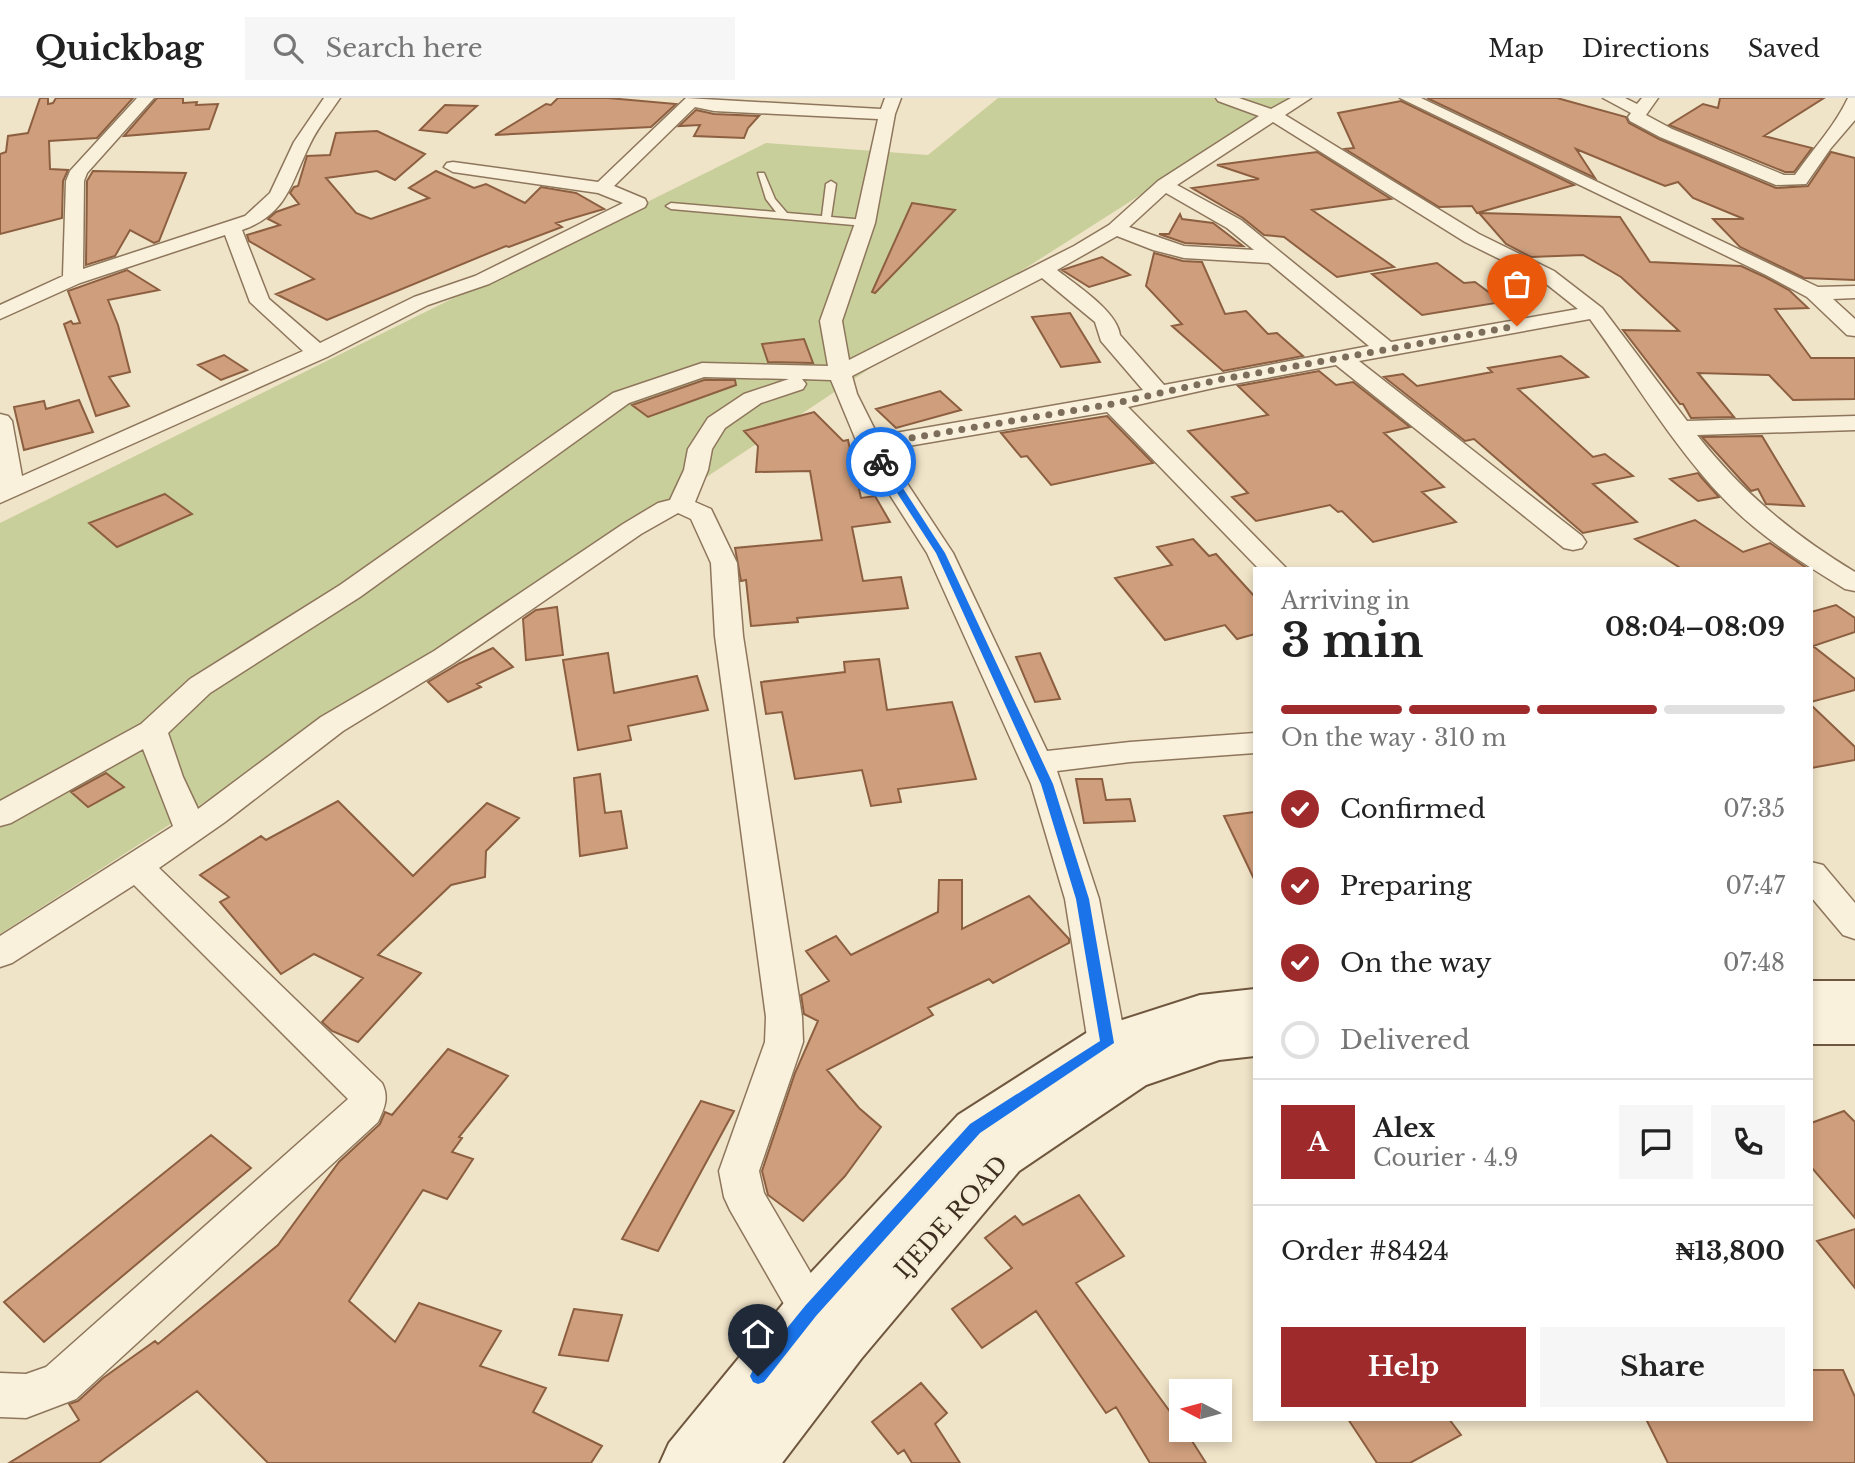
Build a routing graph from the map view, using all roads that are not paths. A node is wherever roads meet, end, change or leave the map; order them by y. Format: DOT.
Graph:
graph roads {
  1 [pos="146,98"];
  2 [pos="332,98"];
  3 [pos="1224,98"];
  4 [pos="1303,98"];
  5 [pos="1408,98"];
  6 [pos="1611,98"];
  7 [pos="693,99"];
  8 [pos="1855,99"];
  9 [pos="1644,104"];
  10 [pos="890,106"];
  11 [pos="1274,116"];
  12 [pos="1851,119"];
  13 [pos="453,167"];
  14 [pos="761,174"];
  15 [pos="831,184"];
  16 [pos="1164,185"];
  17 [pos="602,188"];
  18 [pos="671,206"];
  19 [pos="784,216"];
  20 [pos="826,220"];
  21 [pos="866,223"];
  22 [pos="232,229"];
  23 [pos="1116,229"];
  24 [pos="1274,257"];
  25 [pos="1044,269"];
  26 [pos="73,279"];
  27 [pos="1855,292"];
  28 [pos="1814,293"];
  29 [pos="1595,312"];
  30 [pos="0,313"];
  31 [pos="1855,330"];
  32 [pos="1387,350"];
  33 [pos="319,352"];
  34 [pos="1341,358"];
  35 [pos="832,373"];
  36 [pos="1158,394"];
  37 [pos="1112,404"];
  38 [pos="0,421"];
  39 [pos="1855,424"];
  40 [pos="1682,428"];
  41 [pos="870,445"];
  42 [pos="6,492"];
  43 [pos="681,505"];
  44 [pos="1573,542"];
  45 [pos="1272,567"];
  46 [pos="1855,583"];
  47 [pos="152,731"];
  48 [pos="1253,743"];
  49 [pos="1038,763"];
  50 [pos="0,815"];
  51 [pos="191,830"];
  52 [pos="137,867"];
  53 [pos="1813,876"];
  54 [pos="1855,926"];
  55 [pos="0,953"];
  56 [pos="1253,1007"];
  57 [pos="1253,1038"];
  58 [pos="1107,1043"];
  59 [pos="811,1311"];
  60 [pos="0,1395"];
  61 [pos="689,1463"];
  62 [pos="747,1463"];
  1 -- 26 [label="street"];
  2 -- 22 [label="street"];
  3 -- 11 [label="street"];
  4 -- 11 [label="street"];
  5 -- 28 [label="street"];
  6 -- 9 [label="street"];
  7 -- 10 [label="street"];
  7 -- 17 [label="street"];
  8 -- 12 [label="street"];
  9 -- 12 [label="street"];
  10 -- 21 [label="street"];
  11 -- 16 [label="street"];
  11 -- 29 [label="street"];
  13 -- 17 [label="street"];
  14 -- 19 [label="lane"];
  15 -- 20 [label="lane"];
  16 -- 23 [label="street"];
  16 -- 24 [label="street"];
  17 -- 33 [label="street"];
  18 -- 19 [label="lane"];
  19 -- 20 [label="lane"];
  20 -- 21 [label="lane"];
  21 -- 35 [label="street"];
  22 -- 26 [label="street"];
  22 -- 33 [label="street"];
  23 -- 24 [label="street"];
  23 -- 25 [label="street"];
  24 -- 32 [label="street"];
  25 -- 35 [label="street"];
  25 -- 36 [label="street"];
  26 -- 30 [label="street"];
  27 -- 28 [label="street"];
  28 -- 31 [label="street"];
  29 -- 32 [label="street"];
  29 -- 40 [label="street"];
  32 -- 34 [label="street"];
  33 -- 42 [label="street"];
  34 -- 36 [label="street"];
  34 -- 44 [label="street"];
  35 -- 41 [label="street"];
  35 -- 43 [label="street"];
  35 -- 47 [label="street"];
  36 -- 37 [label="street"];
  37 -- 41 [label="street"];
  37 -- 45 [label="street"];
  38 -- 42 [label="street"];
  39 -- 40 [label="street"];
  40 -- 46 [label="street"];
  41 -- 49 [label="street"];
  43 -- 51 [label="street"];
  43 -- 59 [label="street"];
  47 -- 50 [label="street"];
  47 -- 51 [label="street"];
  48 -- 49 [label="street"];
  49 -- 58 [label="street"];
  51 -- 52 [label="street"];
  52 -- 55 [label="street"];
  52 -- 60 [label="street"];
  53 -- 54 [label="street"];
  56 -- 58 [label="main road, IJEDE ROAD"];
  57 -- 62 [label="main road, IJEDE ROAD"];
  58 -- 59 [label="main road, IJEDE ROAD"];
  59 -- 61 [label="main road, IJEDE ROAD"];
}
